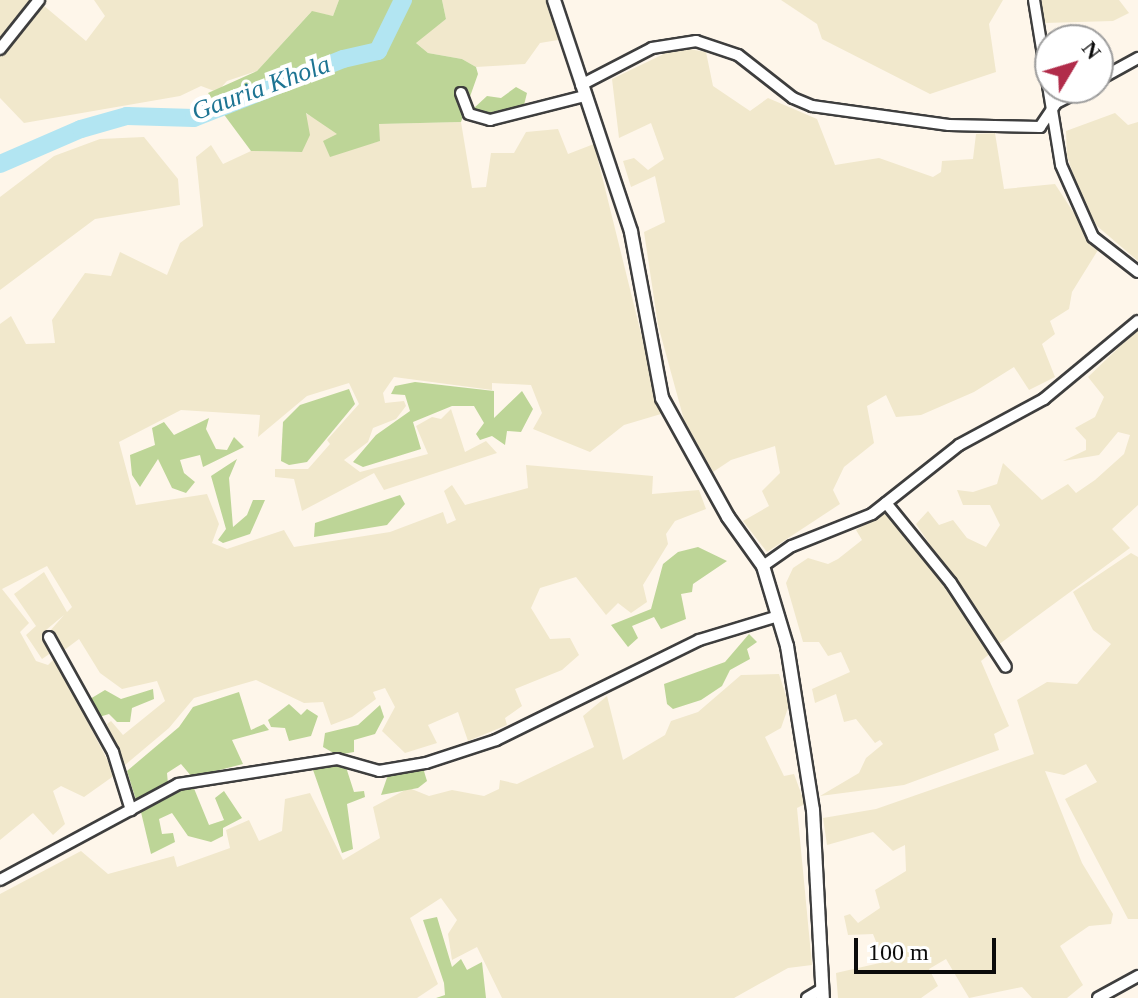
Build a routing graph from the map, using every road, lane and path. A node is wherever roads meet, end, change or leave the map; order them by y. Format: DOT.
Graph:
graph roads {
  1 [pos="39,0"];
  2 [pos="554,0"];
  3 [pos="1034,0"];
  4 [pos="0,49"];
  5 [pos="1138,58"];
  6 [pos="1114,71"];
  7 [pos="583,90"];
  8 [pos="461,93"];
  9 [pos="1056,104"];
  10 [pos="1051,115"];
  11 [pos="1138,272"];
  12 [pos="1138,321"];
  13 [pos="886,503"];
  14 [pos="763,566"];
  15 [pos="778,616"];
  16 [pos="49,637"];
  17 [pos="1006,667"];
  18 [pos="131,810"];
  19 [pos="0,880"];
  20 [pos="1138,976"];
  21 [pos="823,994"];
  22 [pos="807,998"];
  23 [pos="1098,998"];
  1 -- 4 [label="street"];
  2 -- 7 [label="street"];
  3 -- 10 [label="street"];
  5 -- 6 [label="street"];
  7 -- 8 [label="street"];
  7 -- 10 [label="street"];
  7 -- 14 [label="street"];
  9 -- 10 [label="street"];
  10 -- 11 [label="street"];
  12 -- 13 [label="street"];
  13 -- 14 [label="street"];
  13 -- 17 [label="street"];
  14 -- 15 [label="street"];
  15 -- 18 [label="street"];
  15 -- 21 [label="street"];
  16 -- 18 [label="street"];
  18 -- 19 [label="street"];
  20 -- 23 [label="street"];
  21 -- 22 [label="street"];
}
